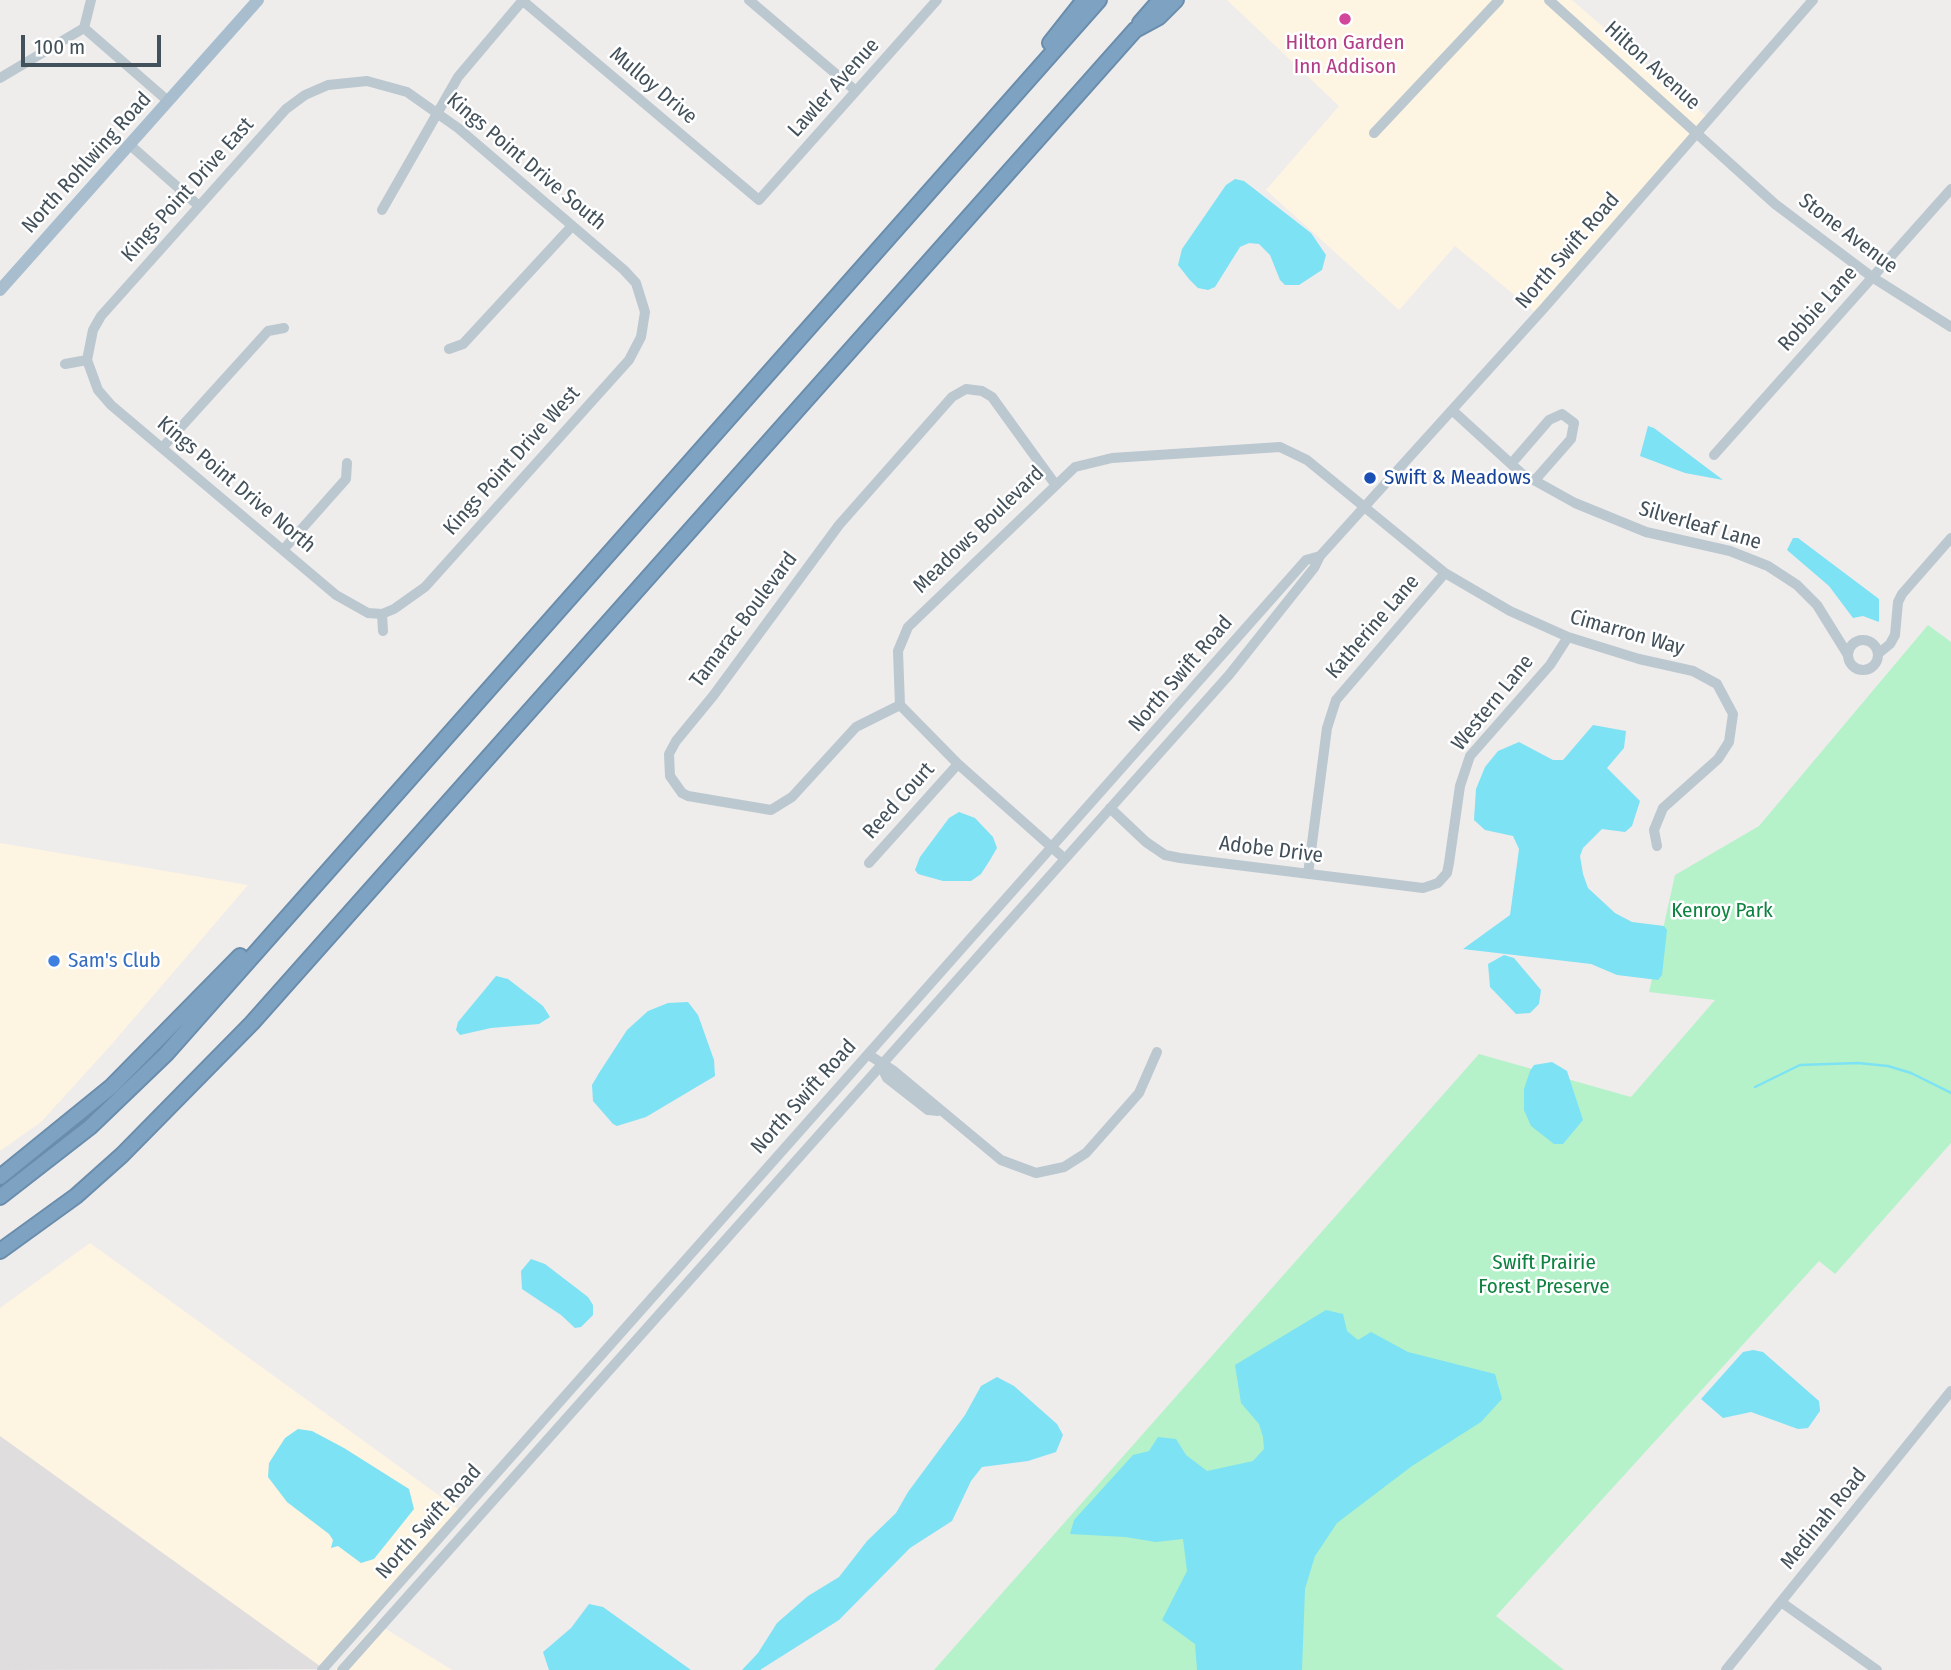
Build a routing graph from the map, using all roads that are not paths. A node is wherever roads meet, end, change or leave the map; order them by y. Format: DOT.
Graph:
graph roads {
  1 [pos="92,0"];
  2 [pos="258,0"];
  3 [pos="523,0"];
  4 [pos="749,0"];
  5 [pos="937,0"];
  6 [pos="1084,0"];
  7 [pos="1099,0"];
  8 [pos="1160,0"];
  9 [pos="1176,0"];
  10 [pos="1499,0"];
  11 [pos="1549,0"];
  12 [pos="1813,0"];
  13 [pos="85,28"];
  14 [pos="1135,30"];
  15 [pos="0,78"];
  16 [pos="340,82"];
  17 [pos="856,91"];
  18 [pos="168,101"];
  19 [pos="438,112"];
  20 [pos="1699,132"];
  21 [pos="1374,133"];
  22 [pos="130,145"];
  23 [pos="1951,189"];
  24 [pos="929,193"];
  25 [pos="759,200"];
  26 [pos="199,206"];
  27 [pos="382,210"];
  28 [pos="572,226"];
  29 [pos="1872,277"];
  30 [pos="0,290"];
  31 [pos="645,312"];
  32 [pos="657,313"];
  33 [pos="643,326"];
  34 [pos="1951,327"];
  35 [pos="284,328"];
  36 [pos="449,349"];
  37 [pos="87,360"];
  38 [pos="65,364"];
  39 [pos="1452,410"];
  40 [pos="162,448"];
  41 [pos="1714,455"];
  42 [pos="347,463"];
  43 [pos="1511,464"];
  44 [pos="1535,480"];
  45 [pos="1055,484"];
  46 [pos="1363,508"];
  47 [pos="1951,538"];
  48 [pos="283,550"];
  49 [pos="1320,556"];
  50 [pos="1445,573"];
  51 [pos="382,614"];
  52 [pos="383,631"];
  53 [pos="1568,637"];
  54 [pos="1879,653"];
  55 [pos="1848,655"];
  56 [pos="900,705"];
  57 [pos="958,764"];
  58 [pos="1111,808"];
  59 [pos="1657,846"];
  60 [pos="1052,848"];
  61 [pos="1065,859"];
  62 [pos="869,863"];
  63 [pos="1308,874"];
  64 [pos="319,879"];
  65 [pos="1442,880"];
  66 [pos="1157,1052"];
  67 [pos="869,1055"];
  68 [pos="881,1066"];
  69 [pos="0,1177"];
  70 [pos="0,1197"];
  71 [pos="54,1213"];
  72 [pos="0,1251"];
  73 [pos="0,1262"];
  74 [pos="1951,1391"];
  75 [pos="1781,1602"];
  76 [pos="322,1670"];
  77 [pos="342,1670"];
  78 [pos="1726,1670"];
  79 [pos="1877,1670"];
  1 -- 13 [label="street"];
  2 -- 18 [label="main road, North Rohlwing Road"];
  3 -- 19 [label="street"];
  3 -- 25 [label="street, Mulloy Drive"];
  4 -- 17 [label="street"];
  5 -- 17 [label="street, Lawler Avenue"];
  6 -- 24 [label="highway"];
  7 -- 24 [label="highway"];
  8 -- 14 [label="highway"];
  9 -- 14 [label="highway"];
  10 -- 21 [label="street"];
  11 -- 20 [label="street, Hilton Avenue"];
  12 -- 20 [label="street, North Swift Road"];
  13 -- 15 [label="street"];
  13 -- 18 [label="street"];
  14 -- 71 [label="highway"];
  16 -- 19 [label="street, Kings Point Drive South"];
  16 -- 26 [label="street, Kings Point Drive East"];
  17 -- 25 [label="street, Lawler Avenue"];
  18 -- 22 [label="main road, North Rohlwing Road"];
  19 -- 27 [label="street"];
  19 -- 28 [label="street, Kings Point Drive South"];
  20 -- 29 [label="street, Stone Avenue"];
  20 -- 39 [label="street, North Swift Road"];
  22 -- 26 [label="street"];
  22 -- 30 [label="main road, North Rohlwing Road"];
  23 -- 29 [label="street, Robbie Lane"];
  24 -- 64 [label="highway"];
  26 -- 37 [label="street, Kings Point Drive East"];
  28 -- 31 [label="street, Kings Point Drive South"];
  28 -- 36 [label="street"];
  29 -- 34 [label="street, Stone Avenue"];
  29 -- 41 [label="street, Robbie Lane"];
  31 -- 32 [label="street"];
  31 -- 33 [label="street, Kings Point Drive South"];
  33 -- 51 [label="street, Kings Point Drive West"];
  35 -- 40 [label="street"];
  37 -- 38 [label="street"];
  37 -- 40 [label="street, Kings Point Drive North"];
  39 -- 43 [label="street, Silverleaf Lane"];
  39 -- 46 [label="street, North Swift Road"];
  40 -- 48 [label="street, Kings Point Drive North"];
  42 -- 48 [label="street"];
  43 -- 44 [label="street, Silverleaf Lane"];
  43 -- 44 [label="street"];
  44 -- 55 [label="street, Silverleaf Lane"];
  45 -- 46 [label="street, Meadows Boulevard"];
  45 -- 56 [label="street, Meadows Boulevard"];
  45 -- 56 [label="street, Tamarac Boulevard"];
  46 -- 49 [label="street, North Swift Road"];
  46 -- 50 [label="street, Cimarron Way"];
  47 -- 54 [label="street"];
  48 -- 51 [label="street, Kings Point Drive North"];
  49 -- 58 [label="street, North Swift Road"];
  49 -- 60 [label="street, North Swift Road"];
  50 -- 53 [label="street, Cimarron Way"];
  50 -- 63 [label="street, Katherine Lane"];
  51 -- 52 [label="street"];
  53 -- 59 [label="street, Cimarron Way"];
  53 -- 65 [label="street, Western Lane"];
  54 -- 55 [label="street"];
  54 -- 55 [label="street"];
  56 -- 57 [label="street"];
  57 -- 60 [label="street"];
  57 -- 62 [label="street, Reed Court"];
  58 -- 61 [label="street, North Swift Road"];
  58 -- 63 [label="street, Adobe Drive"];
  60 -- 61 [label="street"];
  60 -- 67 [label="street, North Swift Road"];
  61 -- 68 [label="street, North Swift Road"];
  63 -- 65 [label="street, Adobe Drive"];
  64 -- 69 [label="highway"];
  64 -- 70 [label="highway"];
  66 -- 68 [label="street"];
  67 -- 68 [label="street"];
  67 -- 76 [label="street, North Swift Road"];
  68 -- 77 [label="street, North Swift Road"];
  71 -- 72 [label="highway"];
  71 -- 73 [label="highway"];
  74 -- 75 [label="street, Medinah Road"];
  75 -- 78 [label="street, Medinah Road"];
  75 -- 79 [label="street"];
}
